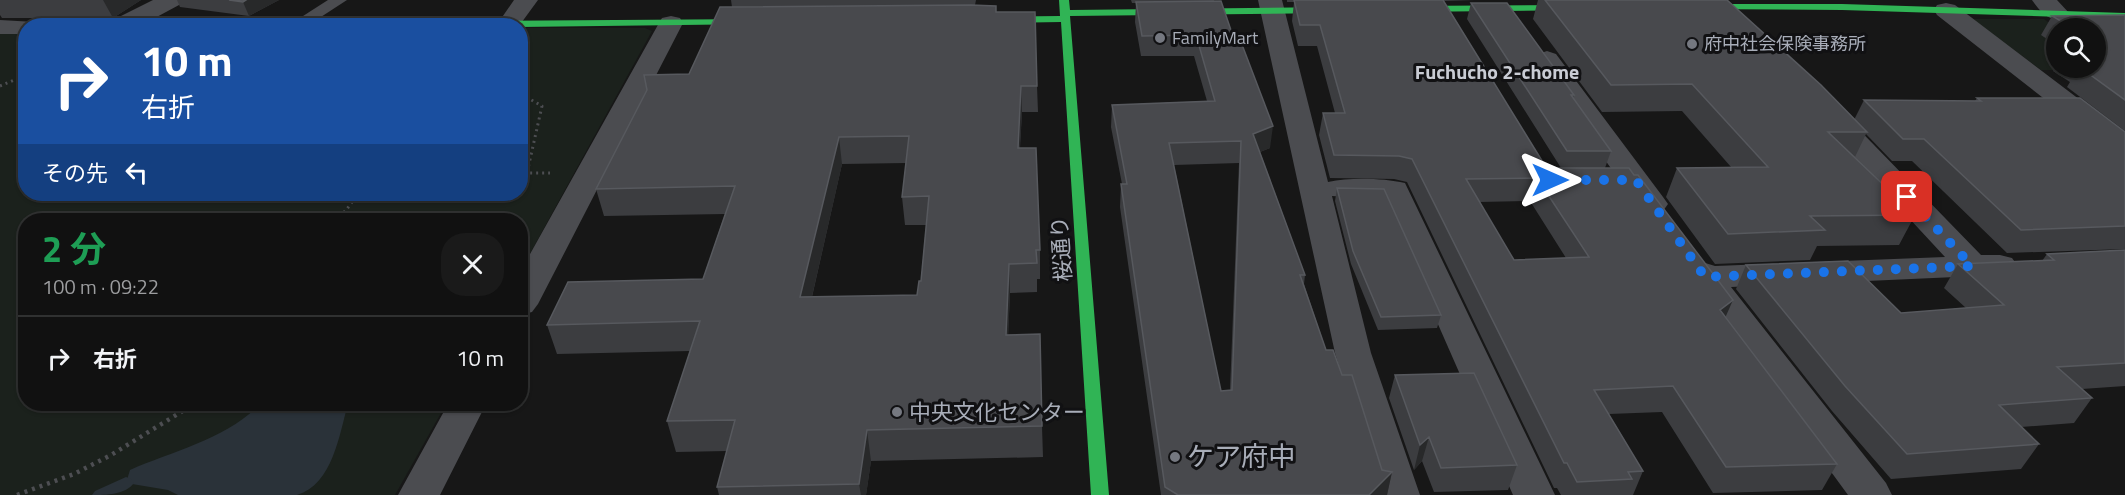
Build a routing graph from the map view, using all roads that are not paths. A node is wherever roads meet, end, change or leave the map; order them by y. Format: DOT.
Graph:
graph roads {
  1 [pos="171,0"];
  2 [pos="339,0"];
  3 [pos="526,0"];
  4 [pos="1270,5"];
  5 [pos="1587,5"];
  6 [pos="1680,7"];
  7 [pos="1727,7"];
  8 [pos="2051,7"];
  9 [pos="1510,9"];
  10 [pos="1353,10"];
  11 [pos="1388,10"];
  12 [pos="1946,10"];
  13 [pos="1065,11"];
  14 [pos="2,13"];
  15 [pos="2125,16"];
  16 [pos="136,18"];
  17 [pos="309,18"];
  18 [pos="512,18"];
  19 [pos="970,20"];
  20 [pos="18,22"];
  21 [pos="766,22"];
  22 [pos="671,23"];
  23 [pos="528,24"];
  24 [pos="1752,33"];
  25 [pos="1809,93"];
  26 [pos="2125,148"];
  27 [pos="1604,180"];
  28 [pos="1636,180"];
  29 [pos="1316,189"];
  30 [pos="1686,251"];
  31 [pos="2031,264"];
  32 [pos="1972,266"];
  33 [pos="528,289"];
  34 [pos="463,411"];
  35 [pos="418,495"];
  36 [pos="1100,495"];
  37 [pos="1399,495"];
  38 [pos="1534,495"];
  39 [pos="1871,495"];
  1 -- 16 [label="street"];
  2 -- 17 [label="lane"];
  3 -- 18 [label="street"];
  4 -- 10 [label="street"];
  4 -- 13 [label="street"];
  4 -- 29 [label="street"];
  5 -- 9 [label="street"];
  6 -- 7 [label="street"];
  7 -- 12 [label="street"];
  7 -- 24 [label="street"];
  8 -- 12 [label="street"];
  8 -- 15 [label="street"];
  9 -- 11 [label="street"];
  9 -- 28 [label="street"];
  12 -- 26 [label="street"];
  13 -- 19 [label="street"];
  13 -- 36 [label="street, 桜通り"];
  14 -- 20 [label="street"];
  21 -- 22 [label="street"];
  22 -- 23 [label="street"];
  22 -- 33 [label="street"];
  25 -- 32 [label="street"];
  27 -- 28 [label="street"];
  28 -- 30 [label="street"];
  29 -- 37 [label="street"];
  29 -- 38 [label="street"];
  30 -- 32 [label="street"];
  30 -- 39 [label="street"];
  31 -- 32 [label="street"];
  34 -- 35 [label="street"];
}
